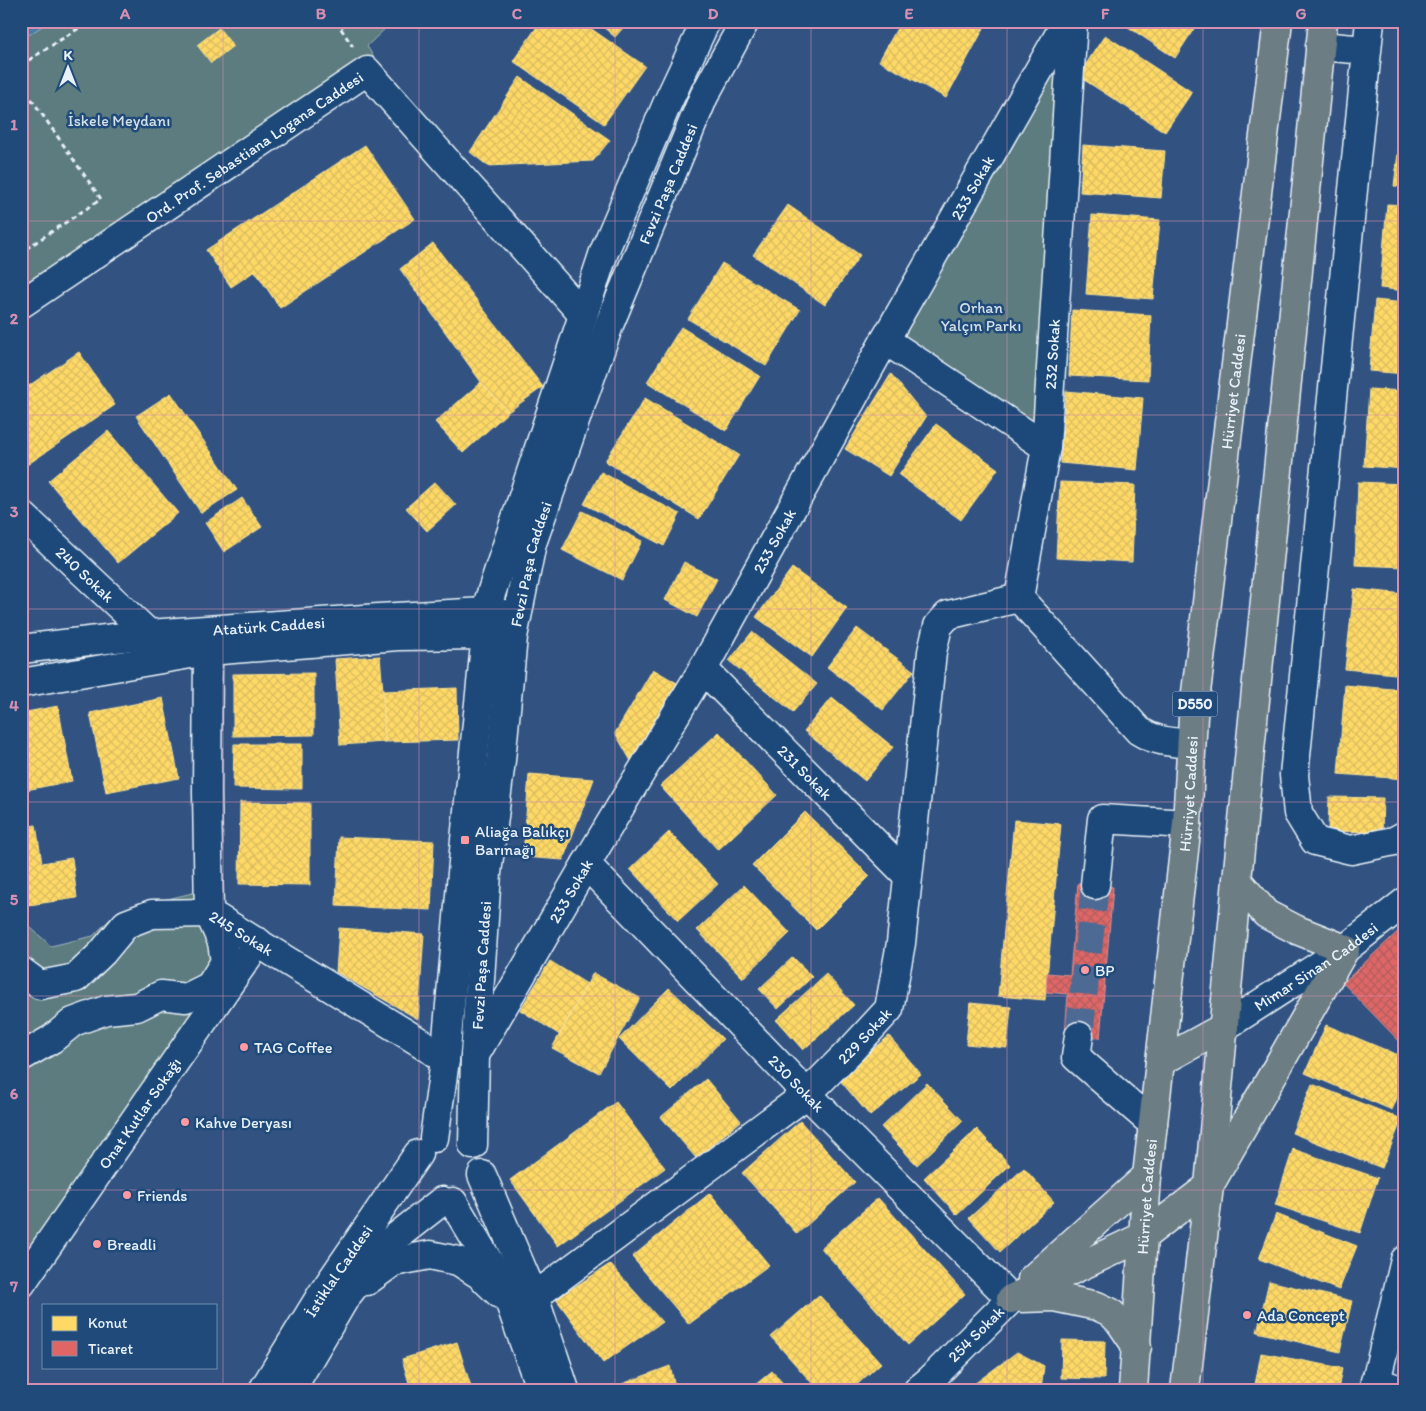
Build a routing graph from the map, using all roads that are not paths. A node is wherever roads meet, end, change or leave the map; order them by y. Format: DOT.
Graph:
graph roads {
  1 [pos="706,21"];
  2 [pos="745,21"];
  3 [pos="1067,21"];
  4 [pos="1073,21"];
  5 [pos="1278,21"];
  6 [pos="1370,21"];
  7 [pos="1322,33"];
  8 [pos="1366,50"];
  9 [pos="21,304"];
  10 [pos="582,316"];
  11 [pos="885,340"];
  12 [pos="1046,447"];
  13 [pos="21,514"];
  14 [pos="1019,598"];
  15 [pos="486,624"];
  16 [pos="515,626"];
  17 [pos="149,634"];
  18 [pos="21,649"];
  19 [pos="208,651"];
  20 [pos="703,669"];
  21 [pos="21,683"];
  22 [pos="1192,744"];
  23 [pos="1187,824"];
  24 [pos="1405,835"];
  25 [pos="586,864"];
  26 [pos="907,875"];
  27 [pos="1237,880"];
  28 [pos="1095,885"];
  29 [pos="1405,902"];
  30 [pos="209,913"];
  31 [pos="258,942"];
  32 [pos="1345,948"];
  33 [pos="21,971"];
  34 [pos="1224,1027"];
  35 [pos="1079,1036"];
  36 [pos="475,1055"];
  37 [pos="21,1057"];
  38 [pos="445,1060"];
  39 [pos="1160,1062"];
  40 [pos="807,1094"];
  41 [pos="1153,1124"];
  42 [pos="473,1145"];
  43 [pos="426,1146"];
  44 [pos="482,1175"];
  45 [pos="1147,1176"];
  46 [pos="1209,1186"];
  47 [pos="448,1202"];
  48 [pos="1144,1236"];
  49 [pos="1405,1260"];
  50 [pos="21,1284"];
  51 [pos="344,1298"];
  52 [pos="1011,1299"];
  53 [pos="523,1302"];
  54 [pos="1137,1348"];
  55 [pos="926,1386"];
  56 [pos="1383,1387"];
  57 [pos="263,1390"];
  58 [pos="291,1390"];
  59 [pos="541,1390"];
  60 [pos="565,1390"];
  61 [pos="1134,1390"];
  62 [pos="1185,1390"];
  1 -- 10 [label="street, Fevzi Paşa Caddesi"];
  2 -- 16 [label="street, Fevzi Paşa Caddesi"];
  3 -- 11 [label="street, 233 Sokak"];
  4 -- 12 [label="street, 232 Sokak"];
  5 -- 22 [label="highway, Hürriyet Caddesi / D550"];
  6 -- 8 [label="street"];
  7 -- 8 [label="street"];
  7 -- 27 [label="highway"];
  8 -- 24 [label="street"];
  9 -- 10 [label="street, Ord. Prof. Sebastiana Logana Caddesi"];
  10 -- 15 [label="street, Fevzi Paşa Caddesi"];
  11 -- 12 [label="street"];
  11 -- 20 [label="street, 233 Sokak"];
  12 -- 14 [label="street, 232 Sokak"];
  13 -- 17 [label="street, 240 Sokak"];
  14 -- 22 [label="street"];
  14 -- 26 [label="street, 229 Sokak"];
  15 -- 16 [label="street, Atatürk Caddesi"];
  15 -- 17 [label="street, Atatürk Caddesi"];
  15 -- 19 [label="street, Atatürk Caddesi"];
  15 -- 38 [label="street, Fevzi Paşa Caddesi"];
  16 -- 36 [label="street, Fevzi Paşa Caddesi"];
  17 -- 18 [label="street, Atatürk Caddesi"];
  19 -- 21 [label="street, Atatürk Caddesi"];
  19 -- 30 [label="street, 245 Sokak"];
  20 -- 25 [label="street, 233 Sokak"];
  20 -- 26 [label="street, 231 Sokak"];
  22 -- 23 [label="highway, Hürriyet Caddesi / D550"];
  23 -- 28 [label="street"];
  23 -- 39 [label="highway, Hürriyet Caddesi / D550"];
  25 -- 36 [label="street, 233 Sokak"];
  25 -- 40 [label="street, 230 Sokak"];
  26 -- 40 [label="street, 229 Sokak"];
  27 -- 32 [label="highway"];
  27 -- 34 [label="highway"];
  29 -- 32 [label="street, Mimar Sinan Caddesi"];
  30 -- 31 [label="street, 245 Sokak"];
  30 -- 33 [label="street"];
  30 -- 37 [label="street"];
  31 -- 38 [label="street, 245 Sokak"];
  31 -- 50 [label="street, Onat Kutlar Sokağı"];
  32 -- 34 [label="street, Mimar Sinan Caddesi"];
  32 -- 46 [label="highway"];
  34 -- 39 [label="highway"];
  34 -- 46 [label="highway"];
  35 -- 41 [label="street"];
  36 -- 42 [label="street, Fevzi Paşa Caddesi"];
  38 -- 43 [label="street, Fevzi Paşa Caddesi"];
  39 -- 41 [label="highway, Hürriyet Caddesi / D550"];
  40 -- 52 [label="street, 230 Sokak"];
  40 -- 53 [label="street, 229 Sokak"];
  41 -- 45 [label="highway, Hürriyet Caddesi / D550"];
  42 -- 43 [label="street"];
  42 -- 44 [label="street, Fevzi Paşa Caddesi"];
  43 -- 47 [label="street, Fevzi Paşa Caddesi"];
  43 -- 57 [label="street, İstiklal Caddesi"];
  44 -- 47 [label="street"];
  44 -- 53 [label="street, Fevzi Paşa Caddesi"];
  45 -- 48 [label="highway, Hürriyet Caddesi / D550"];
  45 -- 52 [label="highway"];
  46 -- 48 [label="highway"];
  46 -- 62 [label="highway"];
  47 -- 51 [label="street, İstiklal Caddesi"];
  47 -- 53 [label="street, Fevzi Paşa Caddesi"];
  48 -- 52 [label="highway"];
  48 -- 54 [label="highway, Hürriyet Caddesi / D550"];
  49 -- 56 [label="street"];
  51 -- 53 [label="street"];
  51 -- 58 [label="street, İstiklal Caddesi"];
  52 -- 54 [label="highway"];
  52 -- 55 [label="street, 254 Sokak"];
  53 -- 59 [label="street, Fevzi Paşa Caddesi"];
  53 -- 60 [label="street, Fevzi Paşa Caddesi"];
  54 -- 61 [label="highway, Hürriyet Caddesi / D550"];
}
